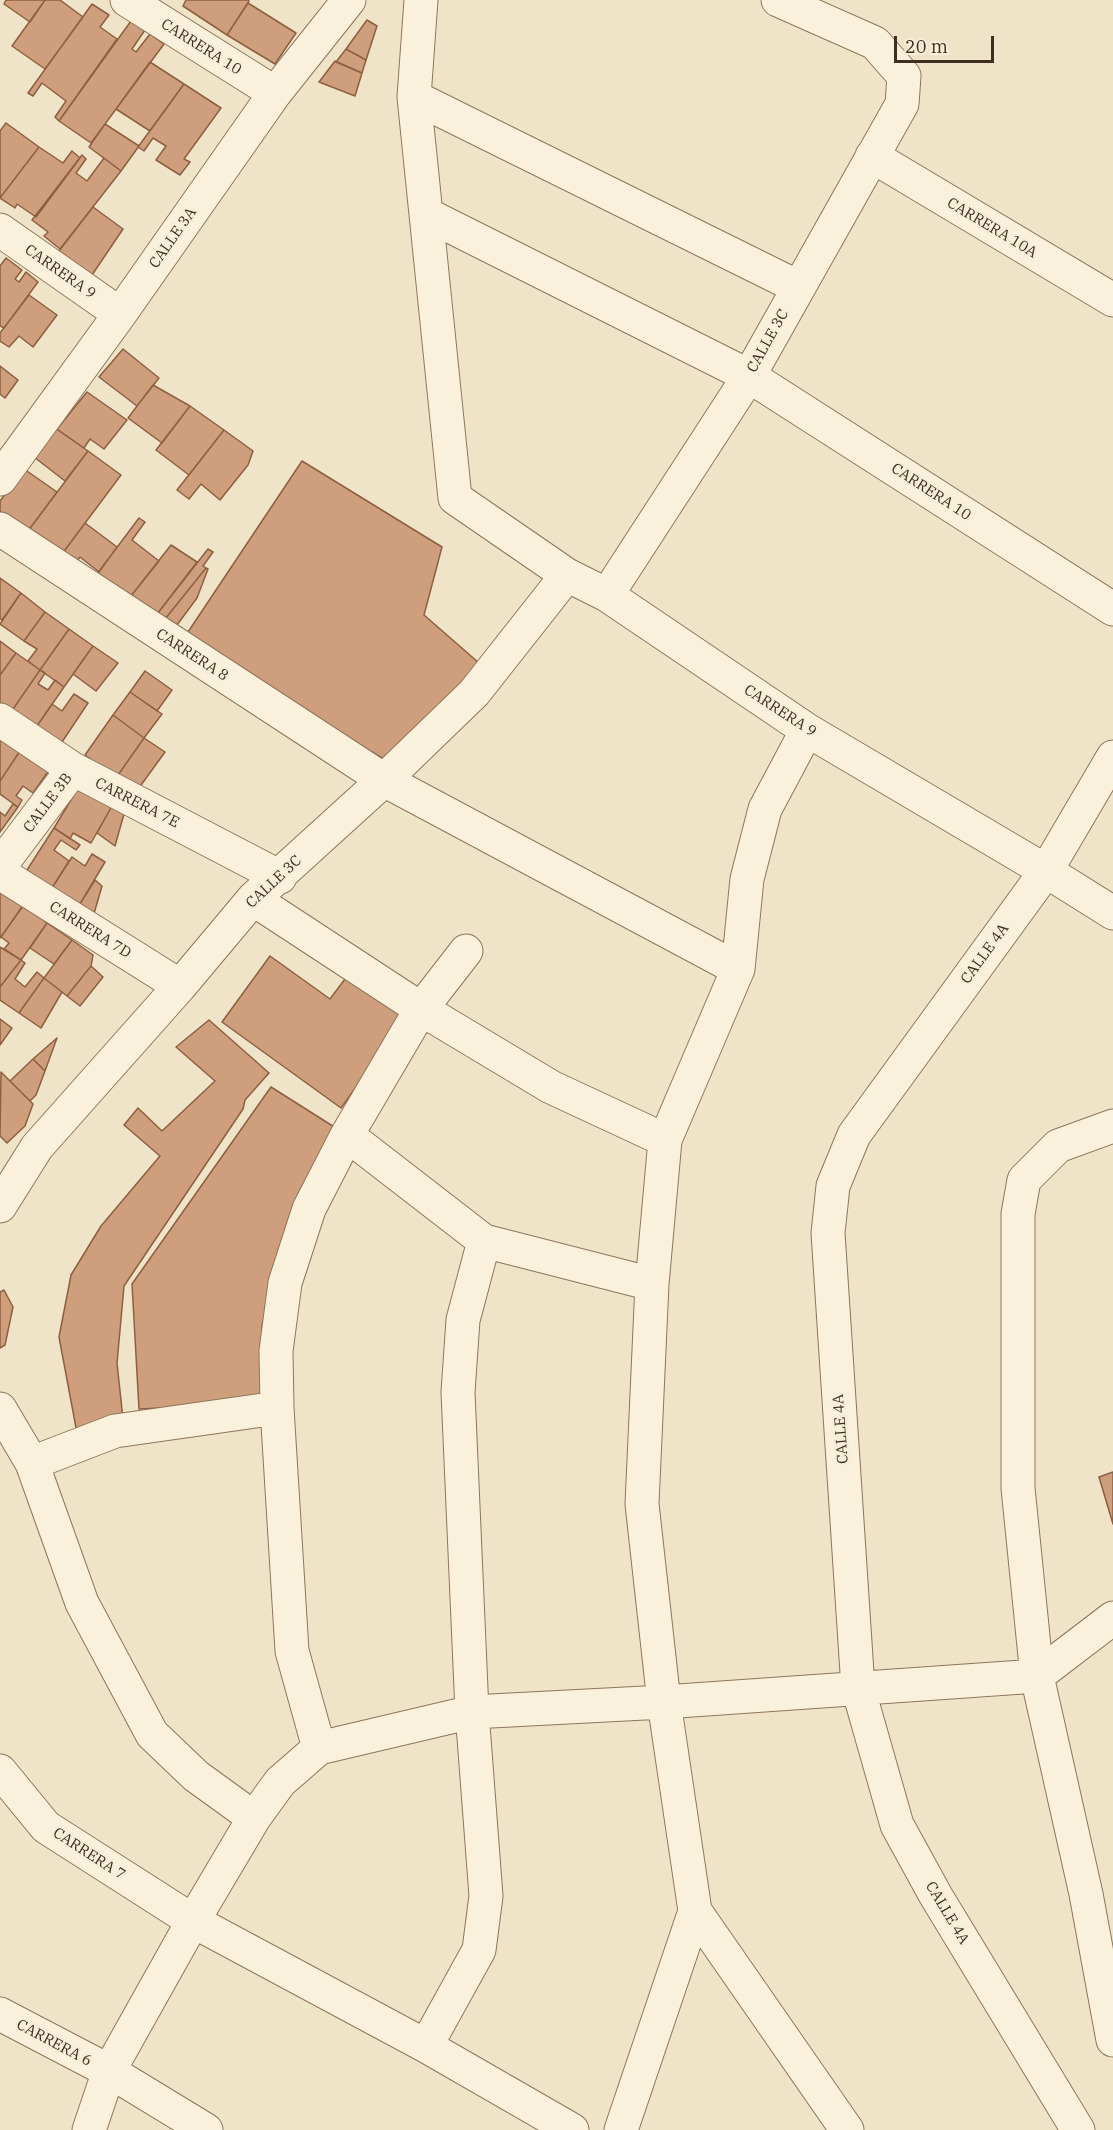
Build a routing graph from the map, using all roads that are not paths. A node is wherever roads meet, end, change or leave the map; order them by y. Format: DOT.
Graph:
graph roads {
  1 [pos="127,0"];
  2 [pos="349,0"];
  3 [pos="421,0"];
  4 [pos="778,0"];
  5 [pos="275,93"];
  6 [pos="414,97"];
  7 [pos="872,156"];
  8 [pos="426,214"];
  9 [pos="0,230"];
  10 [pos="798,287"];
  11 [pos="1113,300"];
  12 [pos="120,314"];
  13 [pos="749,376"];
  14 [pos="0,478"];
  15 [pos="0,529"];
  16 [pos="567,575"];
  17 [pos="607,595"];
  18 [pos="1113,609"];
  19 [pos="0,720"];
  20 [pos="807,730"];
  21 [pos="1113,757"];
  22 [pos="74,769"];
  23 [pos="384,780"];
  24 [pos="0,866"];
  25 [pos="1046,871"];
  26 [pos="0,873"];
  27 [pos="280,877"];
  28 [pos="253,899"];
  29 [pos="1113,913"];
  30 [pos="466,951"];
  31 [pos="738,969"];
  32 [pos="180,986"];
  33 [pos="421,1009"];
  34 [pos="1113,1126"];
  35 [pos="346,1135"];
  36 [pos="665,1140"];
  37 [pos="0,1206"];
  38 [pos="484,1241"];
  39 [pos="652,1284"];
  40 [pos="277,1408"];
  41 [pos="0,1409"];
  42 [pos="32,1462"];
  43 [pos="1113,1618"];
  44 [pos="1037,1676"];
  45 [pos="858,1688"];
  46 [pos="664,1702"];
  47 [pos="472,1712"];
  48 [pos="319,1748"];
  49 [pos="0,1771"];
  50 [pos="254,1818"];
  51 [pos="695,1911"];
  52 [pos="193,1921"];
  53 [pos="0,2014"];
  54 [pos="1113,2040"];
  55 [pos="426,2046"];
  56 [pos="109,2071"];
  57 [pos="89,2130"];
  58 [pos="206,2130"];
  59 [pos="572,2130"];
  60 [pos="621,2130"];
  61 [pos="847,2130"];
  62 [pos="1078,2130"];
  1 -- 5 [label="street, CARRERA 10"];
  2 -- 5 [label="street, CALLE 3A"];
  3 -- 6 [label="street"];
  4 -- 7 [label="street, CALLE 3C"];
  5 -- 12 [label="street, CALLE 3A"];
  6 -- 8 [label="street"];
  6 -- 10 [label="street"];
  7 -- 10 [label="street, CALLE 3C"];
  7 -- 11 [label="street, CARRERA 10A"];
  8 -- 13 [label="street, CARRERA 10"];
  8 -- 16 [label="street, CARRERA 9"];
  9 -- 12 [label="street, CARRERA 9"];
  10 -- 13 [label="street, CALLE 3C"];
  12 -- 14 [label="street, CALLE 3A"];
  13 -- 17 [label="street, CALLE 3C"];
  13 -- 18 [label="street, CARRERA 10"];
  15 -- 23 [label="street, CARRERA 8"];
  16 -- 17 [label="street, CARRERA 9"];
  16 -- 23 [label="street, CALLE 3C"];
  17 -- 20 [label="street, CARRERA 9"];
  19 -- 22 [label="street, CARRERA 7E"];
  20 -- 25 [label="street, CARRERA 9"];
  20 -- 31 [label="street"];
  21 -- 25 [label="street, CALLE 4A"];
  22 -- 24 [label="street, CALLE 3B"];
  22 -- 27 [label="street, CARRERA 7E"];
  23 -- 27 [label="street, CALLE 3C"];
  23 -- 31 [label="street, CARRERA 8"];
  25 -- 29 [label="street, CARRERA 9"];
  25 -- 45 [label="street, CALLE 4A"];
  26 -- 32 [label="street, CARRERA 7D"];
  27 -- 28 [label="street, CALLE 3C"];
  28 -- 32 [label="street, CALLE 3C"];
  28 -- 33 [label="street"];
  30 -- 33 [label="street"];
  31 -- 36 [label="street"];
  32 -- 37 [label="street, CALLE 3C"];
  33 -- 35 [label="street"];
  33 -- 36 [label="street"];
  34 -- 44 [label="street"];
  35 -- 38 [label="street"];
  35 -- 40 [label="street"];
  36 -- 39 [label="street"];
  38 -- 39 [label="street"];
  38 -- 47 [label="street"];
  39 -- 46 [label="street"];
  40 -- 42 [label="street"];
  40 -- 48 [label="street"];
  41 -- 42 [label="street"];
  42 -- 50 [label="street"];
  43 -- 44 [label="street"];
  44 -- 45 [label="street"];
  44 -- 54 [label="street"];
  45 -- 46 [label="street"];
  45 -- 62 [label="street, CALLE 4A"];
  46 -- 47 [label="street"];
  46 -- 51 [label="street"];
  47 -- 48 [label="street"];
  47 -- 55 [label="street"];
  48 -- 50 [label="street"];
  49 -- 52 [label="street, CARRERA 7"];
  50 -- 52 [label="street"];
  51 -- 60 [label="street"];
  51 -- 61 [label="street"];
  52 -- 55 [label="street, CARRERA 7"];
  52 -- 56 [label="street"];
  53 -- 56 [label="street, CARRERA 6"];
  55 -- 59 [label="street, CARRERA 7"];
  56 -- 57 [label="street"];
  56 -- 58 [label="street, CARRERA 6"];
}
